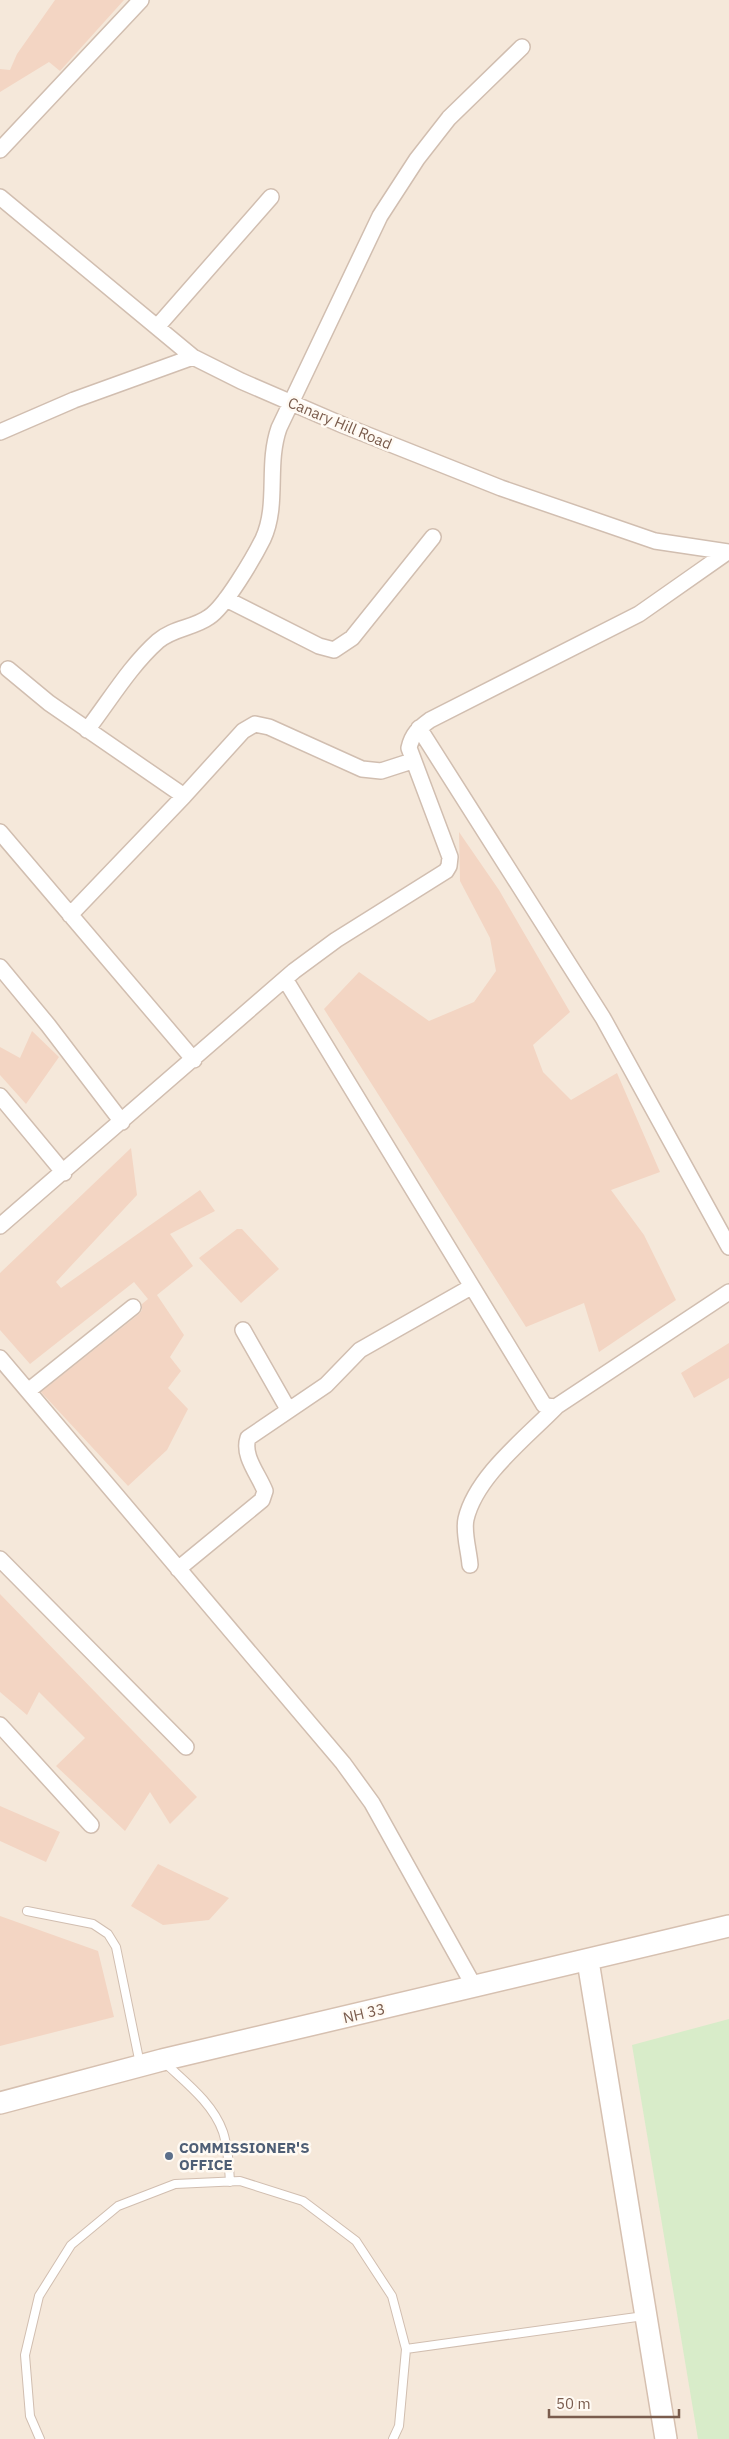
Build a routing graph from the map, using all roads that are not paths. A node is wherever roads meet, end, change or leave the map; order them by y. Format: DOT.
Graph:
graph roads {
  1 [pos="140,0"];
  2 [pos="522,47"];
  3 [pos="0,150"];
  4 [pos="0,197"];
  5 [pos="271,197"];
  6 [pos="157,327"];
  7 [pos="193,356"];
  8 [pos="290,402"];
  9 [pos="0,432"];
  10 [pos="433,537"];
  11 [pos="727,552"];
  12 [pos="226,598"];
  13 [pos="8,669"];
  14 [pos="420,728"];
  15 [pos="87,730"];
  16 [pos="412,761"];
  17 [pos="184,796"];
  18 [pos="0,832"];
  19 [pos="70,915"];
  20 [pos="0,967"];
  21 [pos="285,979"];
  22 [pos="194,1060"];
  23 [pos="0,1096"];
  24 [pos="122,1122"];
  25 [pos="64,1172"];
  26 [pos="0,1226"];
  27 [pos="729,1247"];
  28 [pos="471,1287"];
  29 [pos="729,1292"];
  30 [pos="132,1307"];
  31 [pos="243,1330"];
  32 [pos="0,1358"];
  33 [pos="28,1391"];
  34 [pos="557,1406"];
  35 [pos="288,1409"];
  36 [pos="0,1559"];
  37 [pos="470,1565"];
  38 [pos="178,1568"];
  39 [pos="0,1725"];
  40 [pos="186,1747"];
  41 [pos="91,1825"];
  42 [pos="27,1911"];
  43 [pos="729,1926"];
  44 [pos="588,1961"];
  45 [pos="475,1988"];
  46 [pos="162,2060"];
  47 [pos="140,2066"];
  48 [pos="0,2103"];
  49 [pos="230,2182"];
  50 [pos="647,2316"];
  51 [pos="406,2349"];
  52 [pos="40,2439"];
  53 [pos="393,2439"];
  54 [pos="666,2439"];
  1 -- 3 [label="street"];
  2 -- 8 [label="street"];
  4 -- 6 [label="street, Canary Hill Road"];
  5 -- 6 [label="street"];
  6 -- 7 [label="street, Canary Hill Road"];
  7 -- 8 [label="street, Canary Hill Road"];
  7 -- 9 [label="street"];
  8 -- 11 [label="street, Canary Hill Road"];
  8 -- 12 [label="street"];
  10 -- 12 [label="street"];
  11 -- 14 [label="street"];
  12 -- 15 [label="street"];
  13 -- 15 [label="street"];
  14 -- 16 [label="street"];
  14 -- 27 [label="street"];
  15 -- 17 [label="street"];
  16 -- 17 [label="street"];
  16 -- 21 [label="street"];
  17 -- 19 [label="street"];
  18 -- 19 [label="street"];
  19 -- 22 [label="street"];
  20 -- 24 [label="street"];
  21 -- 22 [label="street"];
  21 -- 28 [label="street"];
  22 -- 24 [label="street"];
  23 -- 25 [label="street"];
  24 -- 25 [label="street"];
  25 -- 26 [label="street"];
  28 -- 34 [label="street"];
  28 -- 35 [label="street"];
  29 -- 34 [label="street"];
  30 -- 33 [label="street"];
  31 -- 35 [label="street"];
  32 -- 33 [label="street"];
  33 -- 38 [label="street"];
  34 -- 37 [label="street"];
  35 -- 38 [label="street"];
  36 -- 40 [label="street"];
  38 -- 45 [label="street"];
  39 -- 41 [label="street"];
  42 -- 47 [label="lane"];
  43 -- 44 [label="main road, NH 33"];
  44 -- 45 [label="main road, NH 33"];
  44 -- 50 [label="main road"];
  45 -- 46 [label="main road, NH 33"];
  46 -- 47 [label="main road, NH 33"];
  46 -- 49 [label="lane"];
  47 -- 48 [label="main road, NH 33"];
  49 -- 51 [label="lane"];
  49 -- 52 [label="lane"];
  50 -- 51 [label="lane"];
  50 -- 54 [label="main road"];
  51 -- 53 [label="lane"];
}
